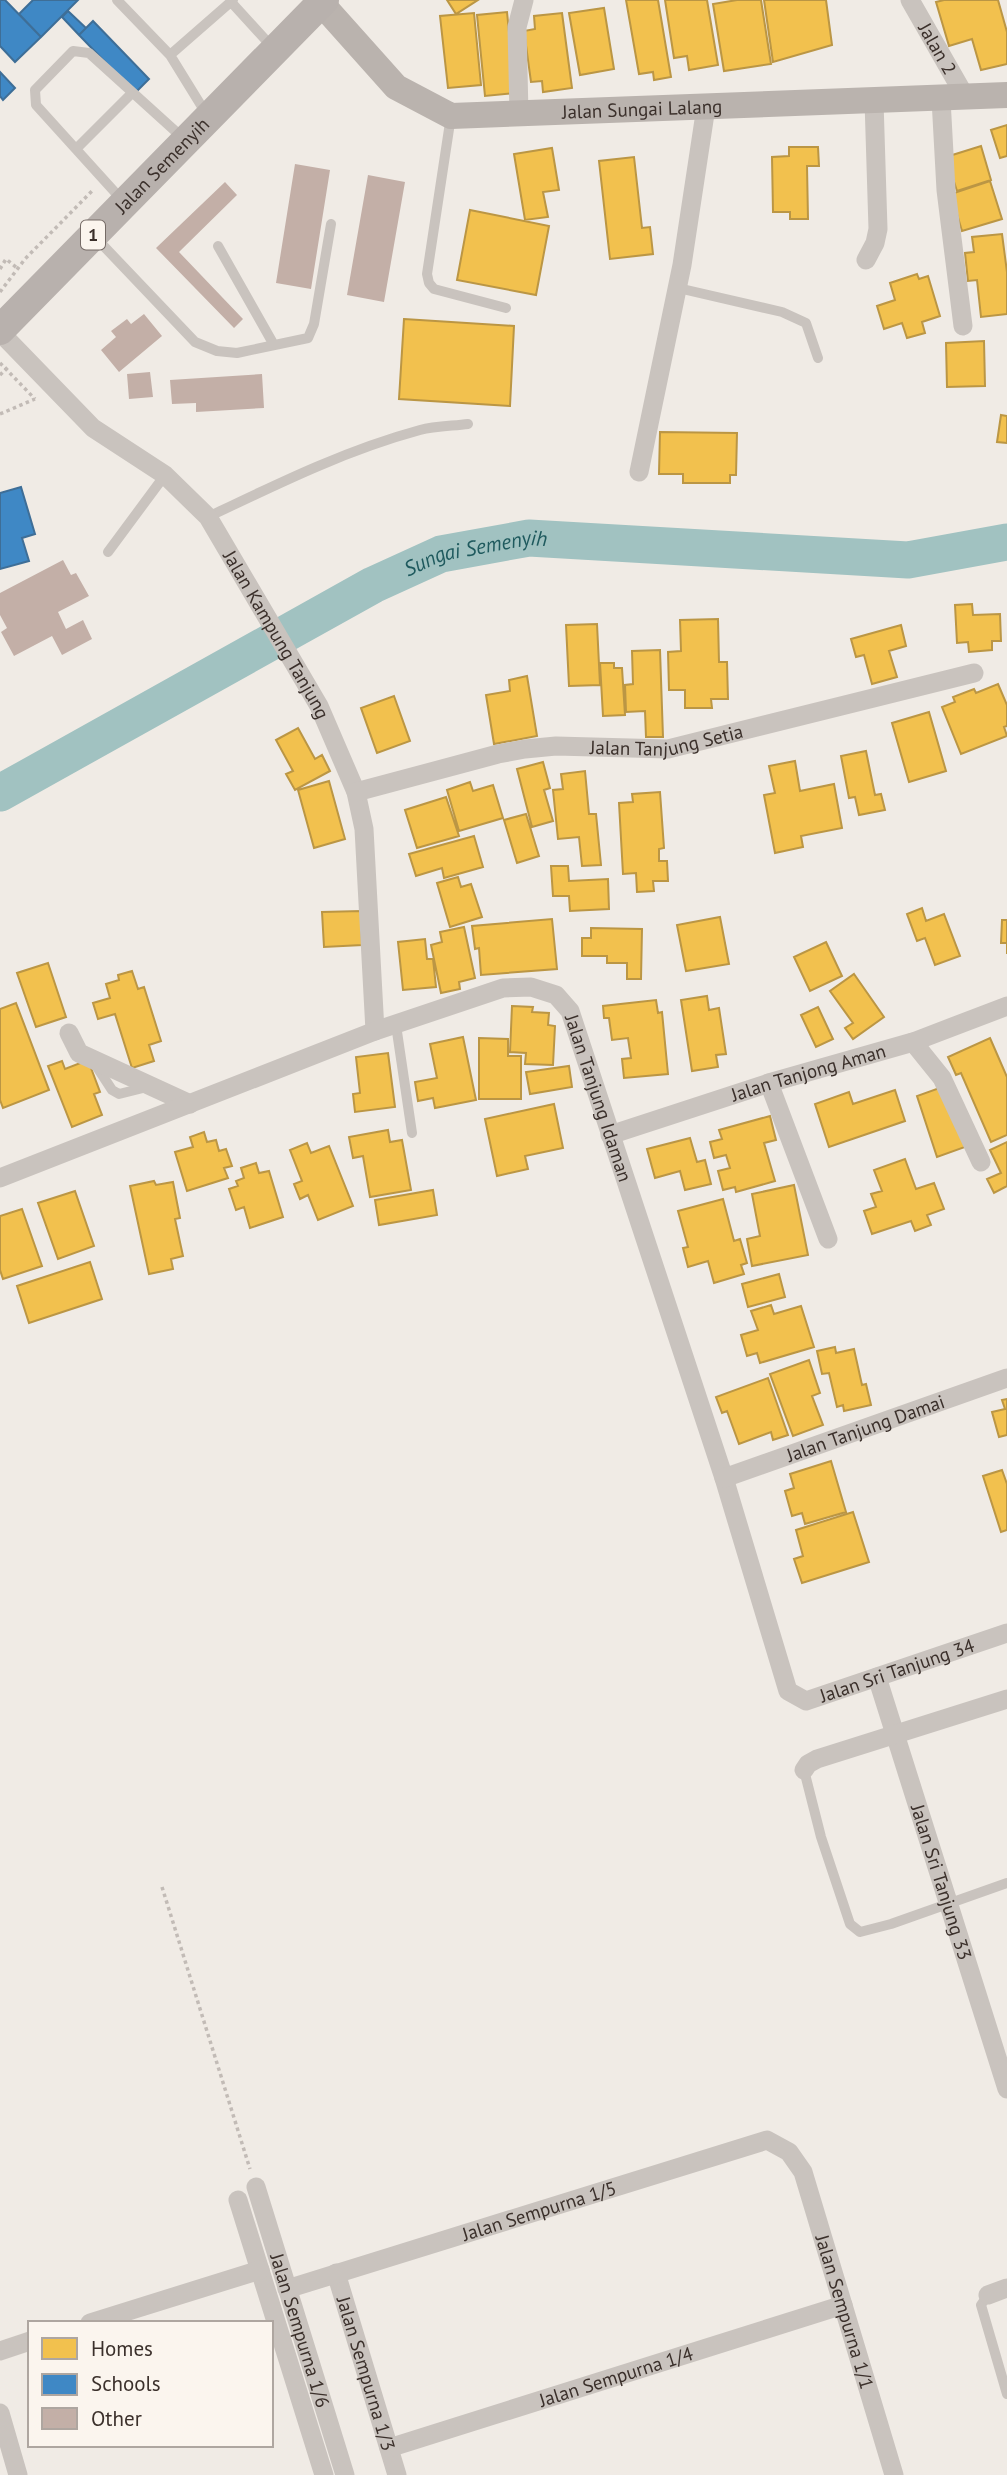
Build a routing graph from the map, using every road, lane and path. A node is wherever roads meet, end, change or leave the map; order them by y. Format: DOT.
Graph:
graph roads {
  1 [pos="117,0"];
  2 [pos="524,0"];
  3 [pos="910,0"];
  4 [pos="232,1"];
  5 [pos="322,1"];
  6 [pos="275,50"];
  7 [pos="170,55"];
  8 [pos="132,93"];
  9 [pos="1007,95"];
  10 [pos="954,98"];
  11 [pos="874,101"];
  12 [pos="706,107"];
  13 [pos="519,114"];
  14 [pos="451,117"];
  15 [pos="209,118"];
  16 [pos="187,141"];
  17 [pos="76,149"];
  18 [pos="103,179"];
  19 [pos="125,203"];
  20 [pos="331,224"];
  21 [pos="93,235"];
  22 [pos="218,246"];
  23 [pos="866,260"];
  24 [pos="0,269"];
  25 [pos="18,269"];
  26 [pos="678,288"];
  27 [pos="0,292"];
  28 [pos="506,308"];
  29 [pos="963,326"];
  30 [pos="0,331"];
  31 [pos="274,345"];
  32 [pos="818,358"];
  33 [pos="0,363"];
  34 [pos="0,414"];
  35 [pos="468,424"];
  36 [pos="639,472"];
  37 [pos="164,475"];
  38 [pos="208,517"];
  39 [pos="108,552"];
  40 [pos="974,673"];
  41 [pos="356,792"];
  42 [pos="1007,1006"];
  43 [pos="396,1025"];
  44 [pos="375,1031"];
  45 [pos="69,1033"];
  46 [pos="913,1042"];
  47 [pos="769,1083"];
  48 [pos="190,1104"];
  49 [pos="412,1133"];
  50 [pos="610,1135"];
  51 [pos="981,1162"];
  52 [pos="0,1178"];
  53 [pos="828,1239"];
  54 [pos="1007,1378"];
  55 [pos="724,1478"];
  56 [pos="1007,1633"];
  57 [pos="877,1677"];
  58 [pos="788,1691"];
  59 [pos="1007,1699"];
  60 [pos="895,1735"];
  61 [pos="804,1770"];
  62 [pos="1007,1883"];
  63 [pos="162,1887"];
  64 [pos="947,1903"];
  65 [pos="1007,2089"];
  66 [pos="789,2152"];
  67 [pos="256,2187"];
  68 [pos="238,2200"];
  69 [pos="260,2270"];
  70 [pos="336,2273"];
  71 [pos="1007,2288"];
  72 [pos="287,2289"];
  73 [pos="988,2295"];
  74 [pos="843,2305"];
  75 [pos="96,2321"];
  76 [pos="28,2342"];
  77 [pos="0,2351"];
  78 [pos="1007,2393"];
  79 [pos="0,2413"];
  80 [pos="389,2448"];
  81 [pos="18,2475"];
  82 [pos="324,2475"];
  83 [pos="345,2475"];
  84 [pos="397,2475"];
  85 [pos="894,2475"];
  1 -- 7 [label="lane"];
  2 -- 13 [label="street"];
  3 -- 10 [label="street, Jalan 2"];
  4 -- 6 [label="lane"];
  4 -- 7 [label="lane"];
  5 -- 6 [label="main road, Jalan Semenyih / 1"];
  5 -- 14 [label="street"];
  6 -- 15 [label="main road, Jalan Semenyih / 1"];
  7 -- 15 [label="lane"];
  8 -- 16 [label="lane"];
  8 -- 17 [label="lane"];
  8 -- 17 [label="lane"];
  9 -- 10 [label="street, Jalan Sungai Lalang"];
  10 -- 11 [label="street, Jalan Sungai Lalang"];
  10 -- 29 [label="street"];
  11 -- 12 [label="street, Jalan Sungai Lalang"];
  11 -- 23 [label="street"];
  12 -- 13 [label="street, Jalan Sungai Lalang"];
  12 -- 26 [label="street"];
  13 -- 14 [label="street, Jalan Sungai Lalang"];
  14 -- 28 [label="lane"];
  15 -- 16 [label="main road, Jalan Semenyih / 1"];
  16 -- 19 [label="main road, Jalan Semenyih / 1"];
  17 -- 18 [label="lane"];
  18 -- 19 [label="lane"];
  18 -- 25 [label="path"];
  19 -- 21 [label="main road, Jalan Semenyih / 1"];
  20 -- 31 [label="lane"];
  21 -- 30 [label="main road, Jalan Semenyih / 1"];
  21 -- 31 [label="lane"];
  22 -- 31 [label="lane"];
  24 -- 25 [label="path"];
  25 -- 27 [label="path"];
  26 -- 32 [label="lane"];
  26 -- 36 [label="street"];
  30 -- 37 [label="street, Jalan Kampung Tanjung"];
  33 -- 34 [label="path, bridge"];
  35 -- 38 [label="lane"];
  37 -- 38 [label="street, Jalan Kampung Tanjung"];
  37 -- 39 [label="lane"];
  38 -- 41 [label="street, Jalan Kampung Tanjung"];
  40 -- 41 [label="street, Jalan Tanjung Setia"];
  41 -- 44 [label="street, Jalan Kampung Tanjung"];
  42 -- 46 [label="street, Jalan Tanjong Aman"];
  43 -- 44 [label="street, Jalan Tanjung Idaman"];
  43 -- 49 [label="lane"];
  43 -- 50 [label="street, Jalan Tanjung Idaman"];
  44 -- 48 [label="street, Jalan Tanjung Idaman"];
  45 -- 48 [label="street"];
  46 -- 47 [label="street, Jalan Tanjong Aman"];
  46 -- 51 [label="street"];
  47 -- 50 [label="street, Jalan Tanjong Aman"];
  47 -- 53 [label="street"];
  48 -- 52 [label="street, Jalan Tanjung Idaman"];
  50 -- 55 [label="street, Jalan Tanjung Idaman"];
  54 -- 55 [label="street, Jalan Tanjung Damai"];
  55 -- 58 [label="street, Jalan Tanjung Idaman"];
  56 -- 57 [label="street, Jalan Sri Tanjung 34"];
  57 -- 58 [label="street, Jalan Sri Tanjung 34"];
  57 -- 60 [label="street, Jalan Sri Tanjung 33"];
  59 -- 60 [label="street"];
  60 -- 61 [label="street"];
  60 -- 64 [label="street, Jalan Sri Tanjung 33"];
  61 -- 64 [label="lane"];
  62 -- 64 [label="lane"];
  63 -- 67 [label="path"];
  64 -- 65 [label="street, Jalan Sri Tanjung 33"];
  66 -- 70 [label="street, Jalan Sempurna 1/5"];
  66 -- 74 [label="street, Jalan Sempurna 1/1"];
  67 -- 72 [label="street, Jalan Sempurna 1/6"];
  68 -- 69 [label="street"];
  69 -- 75 [label="street"];
  69 -- 82 [label="street"];
  70 -- 72 [label="street, Jalan Sempurna 1/5"];
  70 -- 80 [label="street, Jalan Sempurna 1/3"];
  71 -- 73 [label="street"];
  72 -- 83 [label="street, Jalan Sempurna 1/6"];
  73 -- 78 [label="lane"];
  74 -- 80 [label="street, Jalan Sempurna 1/4"];
  74 -- 85 [label="street, Jalan Sempurna 1/1"];
  76 -- 77 [label="street"];
  79 -- 81 [label="street"];
  80 -- 84 [label="street, Jalan Sempurna 1/3"];
}
